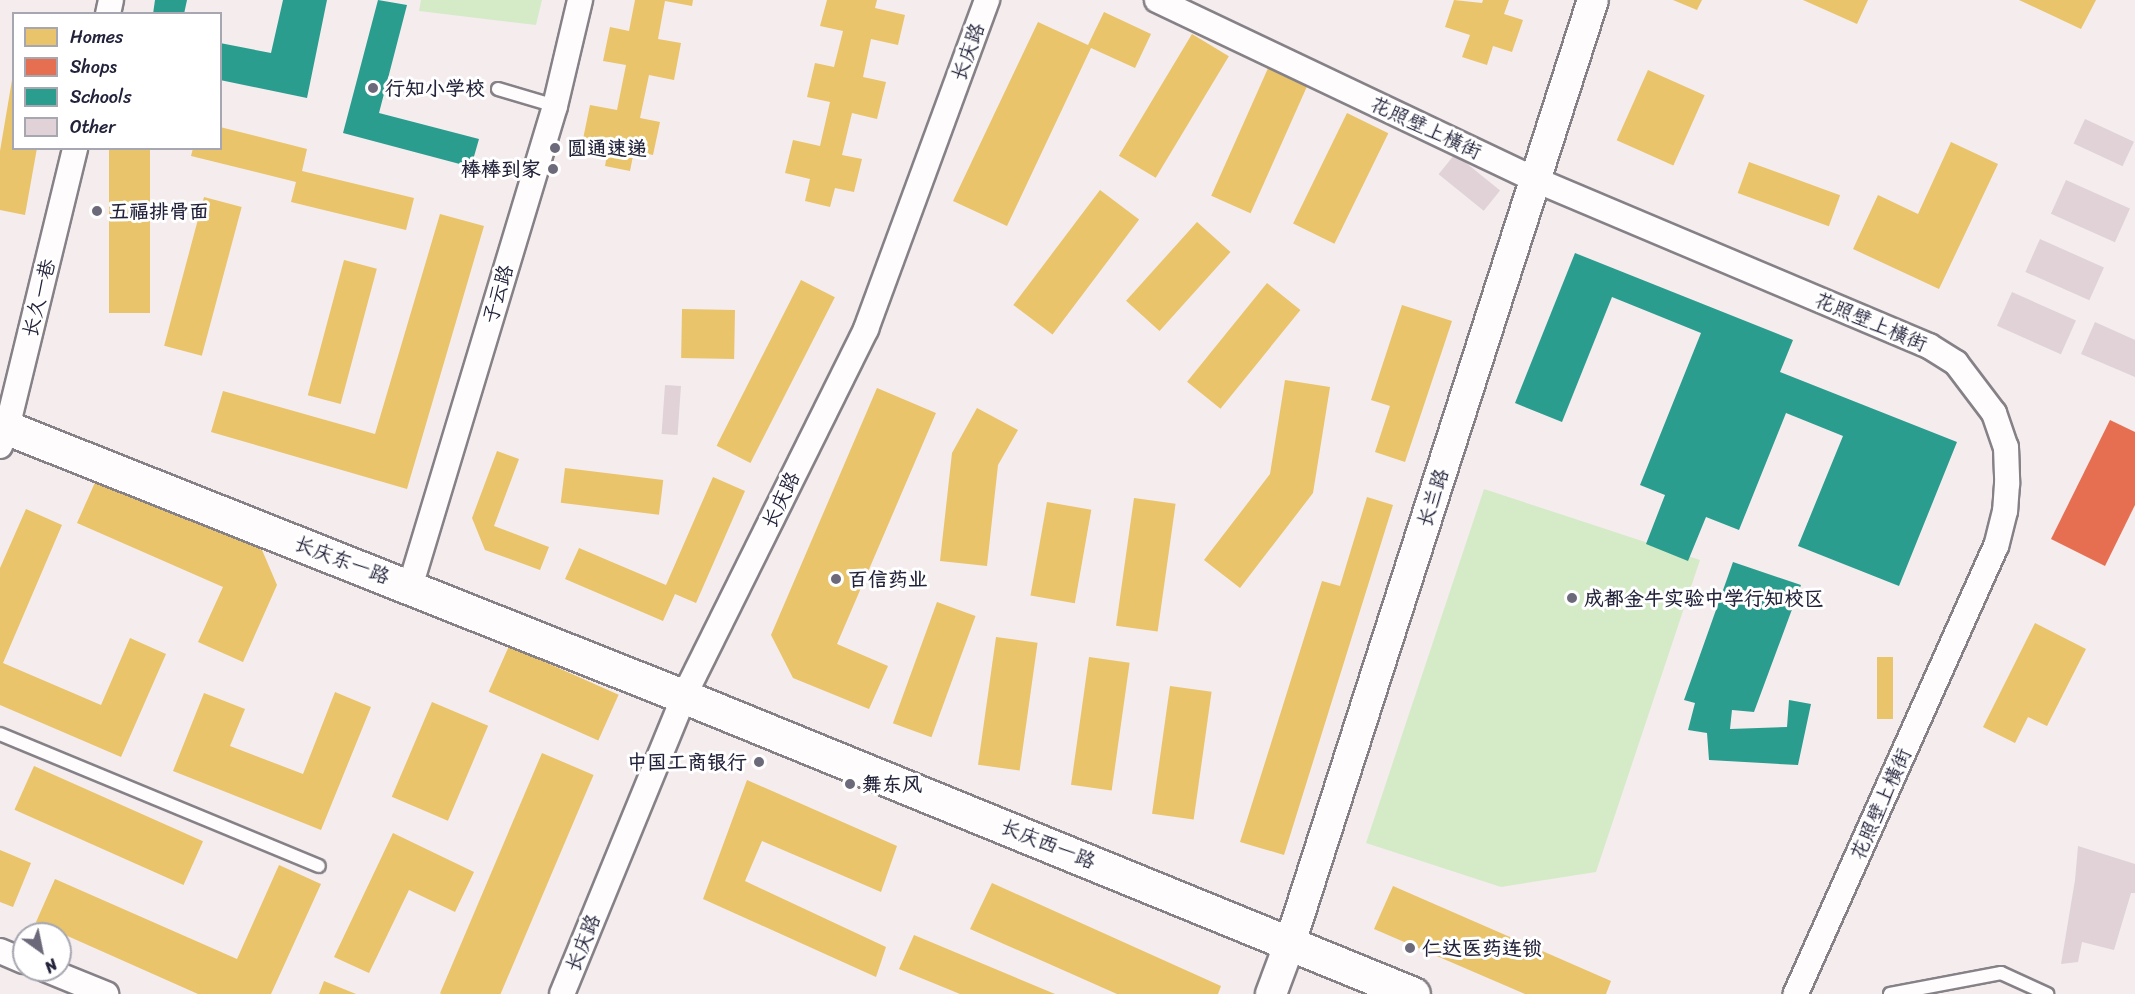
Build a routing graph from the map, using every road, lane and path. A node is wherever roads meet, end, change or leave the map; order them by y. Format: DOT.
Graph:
graph roads {
  1 [pos="580,0"];
  2 [pos="987,0"];
  3 [pos="1157,0"];
  4 [pos="1593,0"];
  5 [pos="498,89"];
  6 [pos="555,106"];
  7 [pos="74,150"];
  8 [pos="1536,180"];
  9 [pos="2,433"];
  10 [pos="410,587"];
  11 [pos="684,696"];
  12 [pos="0,734"];
  13 [pos="319,866"];
  14 [pos="1290,943"];
  15 [pos="72,980"];
  16 [pos="106,994"];
  17 [pos="562,994"];
  18 [pos="1271,994"];
  19 [pos="1413,994"];
  20 [pos="1796,994"];
  21 [pos="1890,994"];
  22 [pos="2047,994"];
  1 -- 6 [label="street, 子云路"];
  2 -- 11 [label="street, 长庆路"];
  3 -- 8 [label="street, 花照壁上横街"];
  4 -- 8 [label="street, 长兰路"];
  5 -- 6 [label="lane"];
  6 -- 10 [label="street, 子云路"];
  7 -- 9 [label="street, 长久一巷"];
  8 -- 14 [label="street, 长兰路"];
  8 -- 20 [label="street, 花照壁上横街"];
  9 -- 10 [label="main road, 长庆东一路"];
  10 -- 11 [label="main road, 长庆东一路"];
  11 -- 14 [label="main road, 长庆西一路"];
  11 -- 17 [label="street, 长庆路"];
  12 -- 13 [label="lane"];
  14 -- 18 [label="street, 长兰路"];
  14 -- 19 [label="main road, 长庆西一路"];
  15 -- 16 [label="street"];
  21 -- 22 [label="lane"];
}
